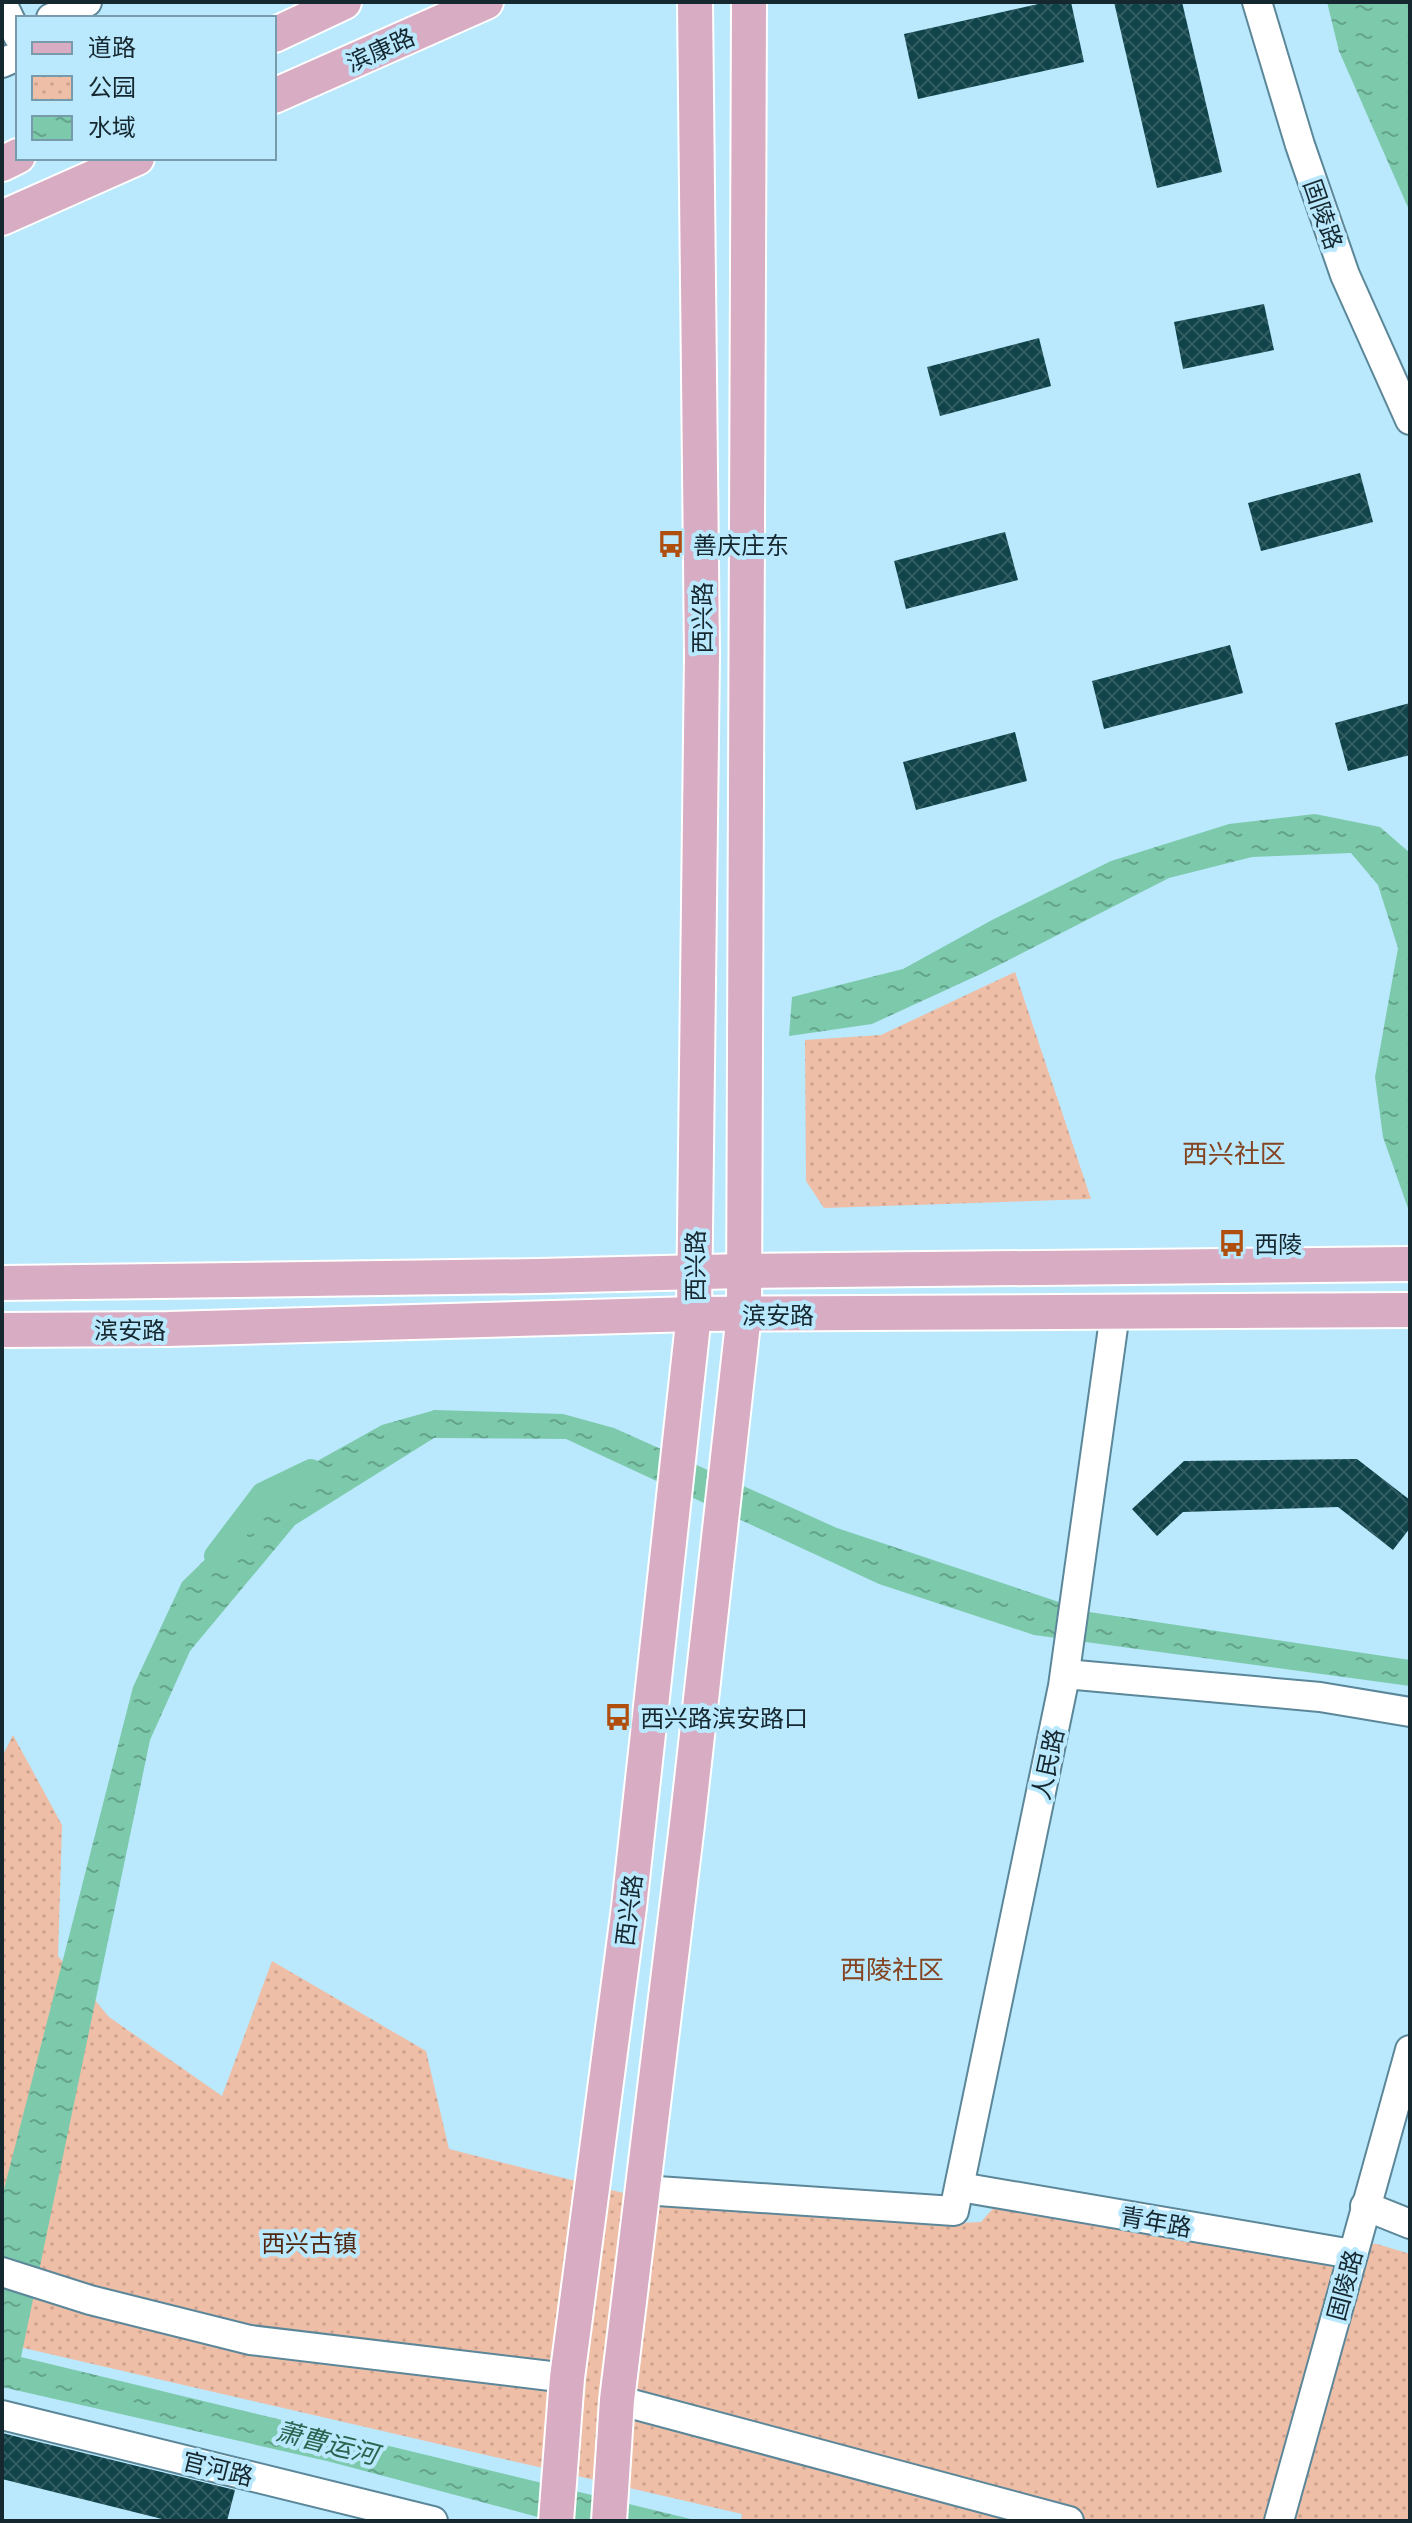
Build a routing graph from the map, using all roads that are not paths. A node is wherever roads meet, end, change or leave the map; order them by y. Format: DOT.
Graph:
graph roads {
  1 [pos="87,2"];
  2 [pos="344,2"];
  3 [pos="486,2"];
  4 [pos="695,2"];
  5 [pos="749,2"];
  6 [pos="1257,2"];
  7 [pos="56,16"];
  8 [pos="11,26"];
  9 [pos="276,34"];
  10 [pos="2,63"];
  11 [pos="276,95"];
  12 [pos="132,160"];
  13 [pos="2,218"];
  14 [pos="1410,420"];
  15 [pos="1410,1264"];
  16 [pos="744,1271"];
  17 [pos="693,1272"];
  18 [pos="2,1283"];
  19 [pos="1410,1310"];
  20 [pos="1115,1313"];
  21 [pos="694,1314"];
  22 [pos="744,1314"];
  23 [pos="2,1330"];
  24 [pos="1065,1674"];
  25 [pos="1410,1712"];
  26 [pos="1410,2050"];
  27 [pos="643,2190"];
  28 [pos="957,2199"];
  29 [pos="1365,2206"];
  30 [pos="1410,2224"];
  31 [pos="1352,2254"];
  32 [pos="2,2272"];
  33 [pos="567,2378"];
  34 [pos="617,2400"];
  35 [pos="2,2415"];
  36 [pos="433,2521"];
  37 [pos="556,2521"];
  38 [pos="609,2521"];
  39 [pos="1069,2521"];
  40 [pos="1279,2521"];
  1 -- 7 [label="street"];
  2 -- 9 [label="main road"];
  3 -- 11 [label="main road, 滨康路"];
  4 -- 17 [label="main road, 西兴路"];
  5 -- 16 [label="main road, 西兴路"];
  6 -- 14 [label="street, 固陵路"];
  8 -- 10 [label="street"];
  12 -- 13 [label="main road"];
  15 -- 16 [label="main road, 滨安路"];
  16 -- 17 [label="main road, 滨安路"];
  16 -- 22 [label="main road, 西兴路"];
  17 -- 18 [label="main road, 滨安路"];
  17 -- 21 [label="main road, 西兴路"];
  19 -- 20 [label="main road, 滨安路"];
  20 -- 22 [label="main road, 滨安路"];
  20 -- 24 [label="street, 人民路"];
  21 -- 22 [label="main road, 滨安路"];
  21 -- 23 [label="main road, 滨安路"];
  21 -- 33 [label="main road, 西兴路"];
  22 -- 27 [label="main road, 西兴路"];
  24 -- 25 [label="street"];
  24 -- 28 [label="street, 人民路"];
  26 -- 29 [label="street, 固陵路"];
  27 -- 28 [label="street, 青年路"];
  27 -- 34 [label="main road, 西兴路"];
  28 -- 31 [label="street, 青年路"];
  29 -- 30 [label="street"];
  29 -- 31 [label="street, 固陵路"];
  31 -- 40 [label="street, 固陵路"];
  32 -- 33 [label="street"];
  33 -- 37 [label="main road, 西兴路"];
  34 -- 38 [label="main road, 西兴路"];
  34 -- 39 [label="street"];
  35 -- 36 [label="street, 官河路"];
}
